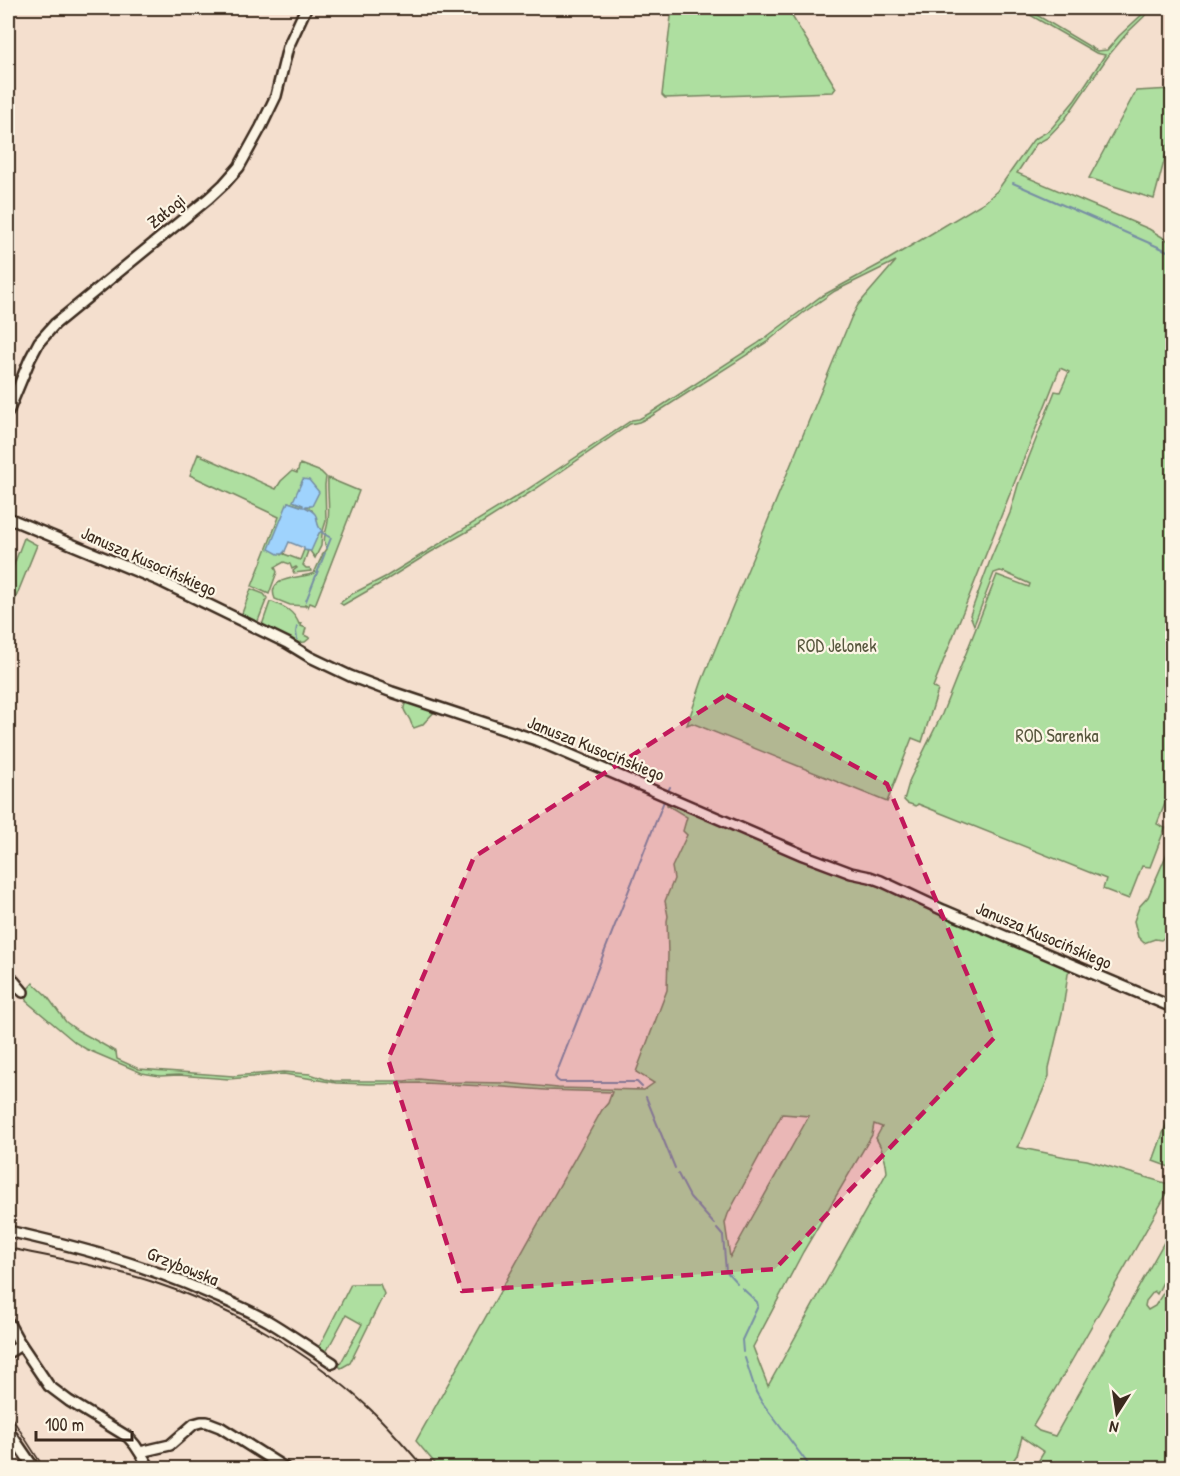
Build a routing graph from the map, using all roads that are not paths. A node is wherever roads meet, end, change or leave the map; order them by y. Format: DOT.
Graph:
graph roads {
  1 [pos="306,8"];
  2 [pos="8,412"];
  3 [pos="8,518"];
  4 [pos="8,974"];
  5 [pos="24,992"];
  6 [pos="1173,1007"];
  7 [pos="8,1231"];
  8 [pos="8,1322"];
  9 [pos="21,1345"];
  10 [pos="8,1353"];
  11 [pos="333,1364"];
  12 [pos="8,1430"];
  13 [pos="140,1452"];
  14 [pos="34,1468"];
  15 [pos="150,1468"];
  16 [pos="285,1468"];
  1 -- 2 [label="street, Załogi"];
  3 -- 6 [label="street, Janusza Kusocińskiego"];
  4 -- 5 [label="street"];
  7 -- 11 [label="street, Grzybowska"];
  8 -- 9 [label="street"];
  9 -- 10 [label="street"];
  9 -- 13 [label="street"];
  12 -- 14 [label="street"];
  13 -- 15 [label="street"];
  13 -- 16 [label="street"];
}
